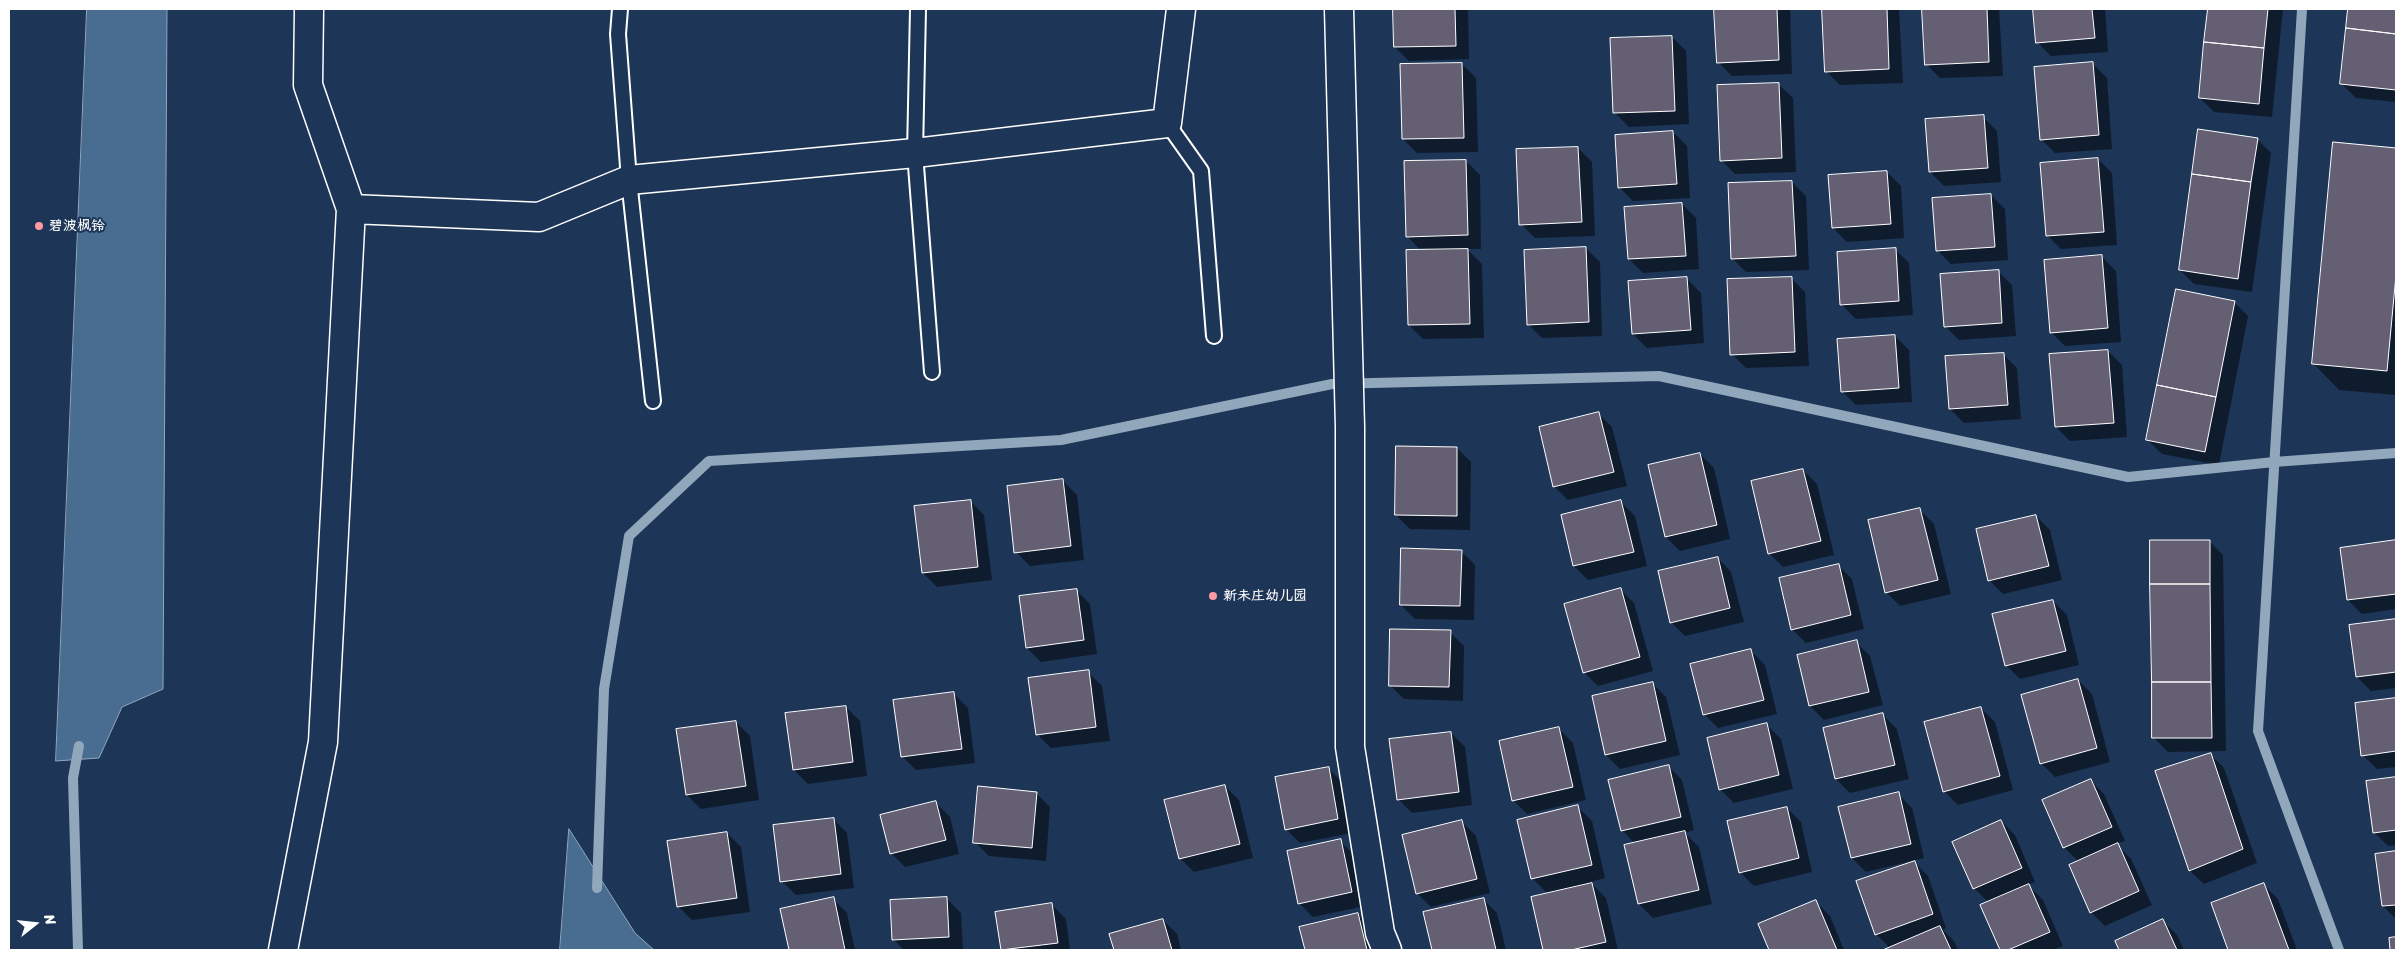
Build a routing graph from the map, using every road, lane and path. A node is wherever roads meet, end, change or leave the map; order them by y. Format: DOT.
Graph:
graph roads {
  1 [pos="309,9"];
  2 [pos="620,9"];
  3 [pos="918,9"];
  4 [pos="1181,9"];
  5 [pos="1339,9"];
  6 [pos="1167,123"];
  7 [pos="915,153"];
  8 [pos="629,180"];
  9 [pos="351,209"];
  10 [pos="1214,336"];
  11 [pos="932,372"];
  12 [pos="653,401"];
  13 [pos="283,950"];
  14 [pos="1387,950"];
  1 -- 9 [label="street"];
  2 -- 8 [label="lane"];
  3 -- 7 [label="lane"];
  4 -- 6 [label="street"];
  5 -- 14 [label="street"];
  6 -- 7 [label="street"];
  6 -- 10 [label="lane"];
  7 -- 8 [label="street"];
  7 -- 11 [label="lane"];
  8 -- 9 [label="street"];
  8 -- 12 [label="lane"];
  9 -- 13 [label="street"];
}
